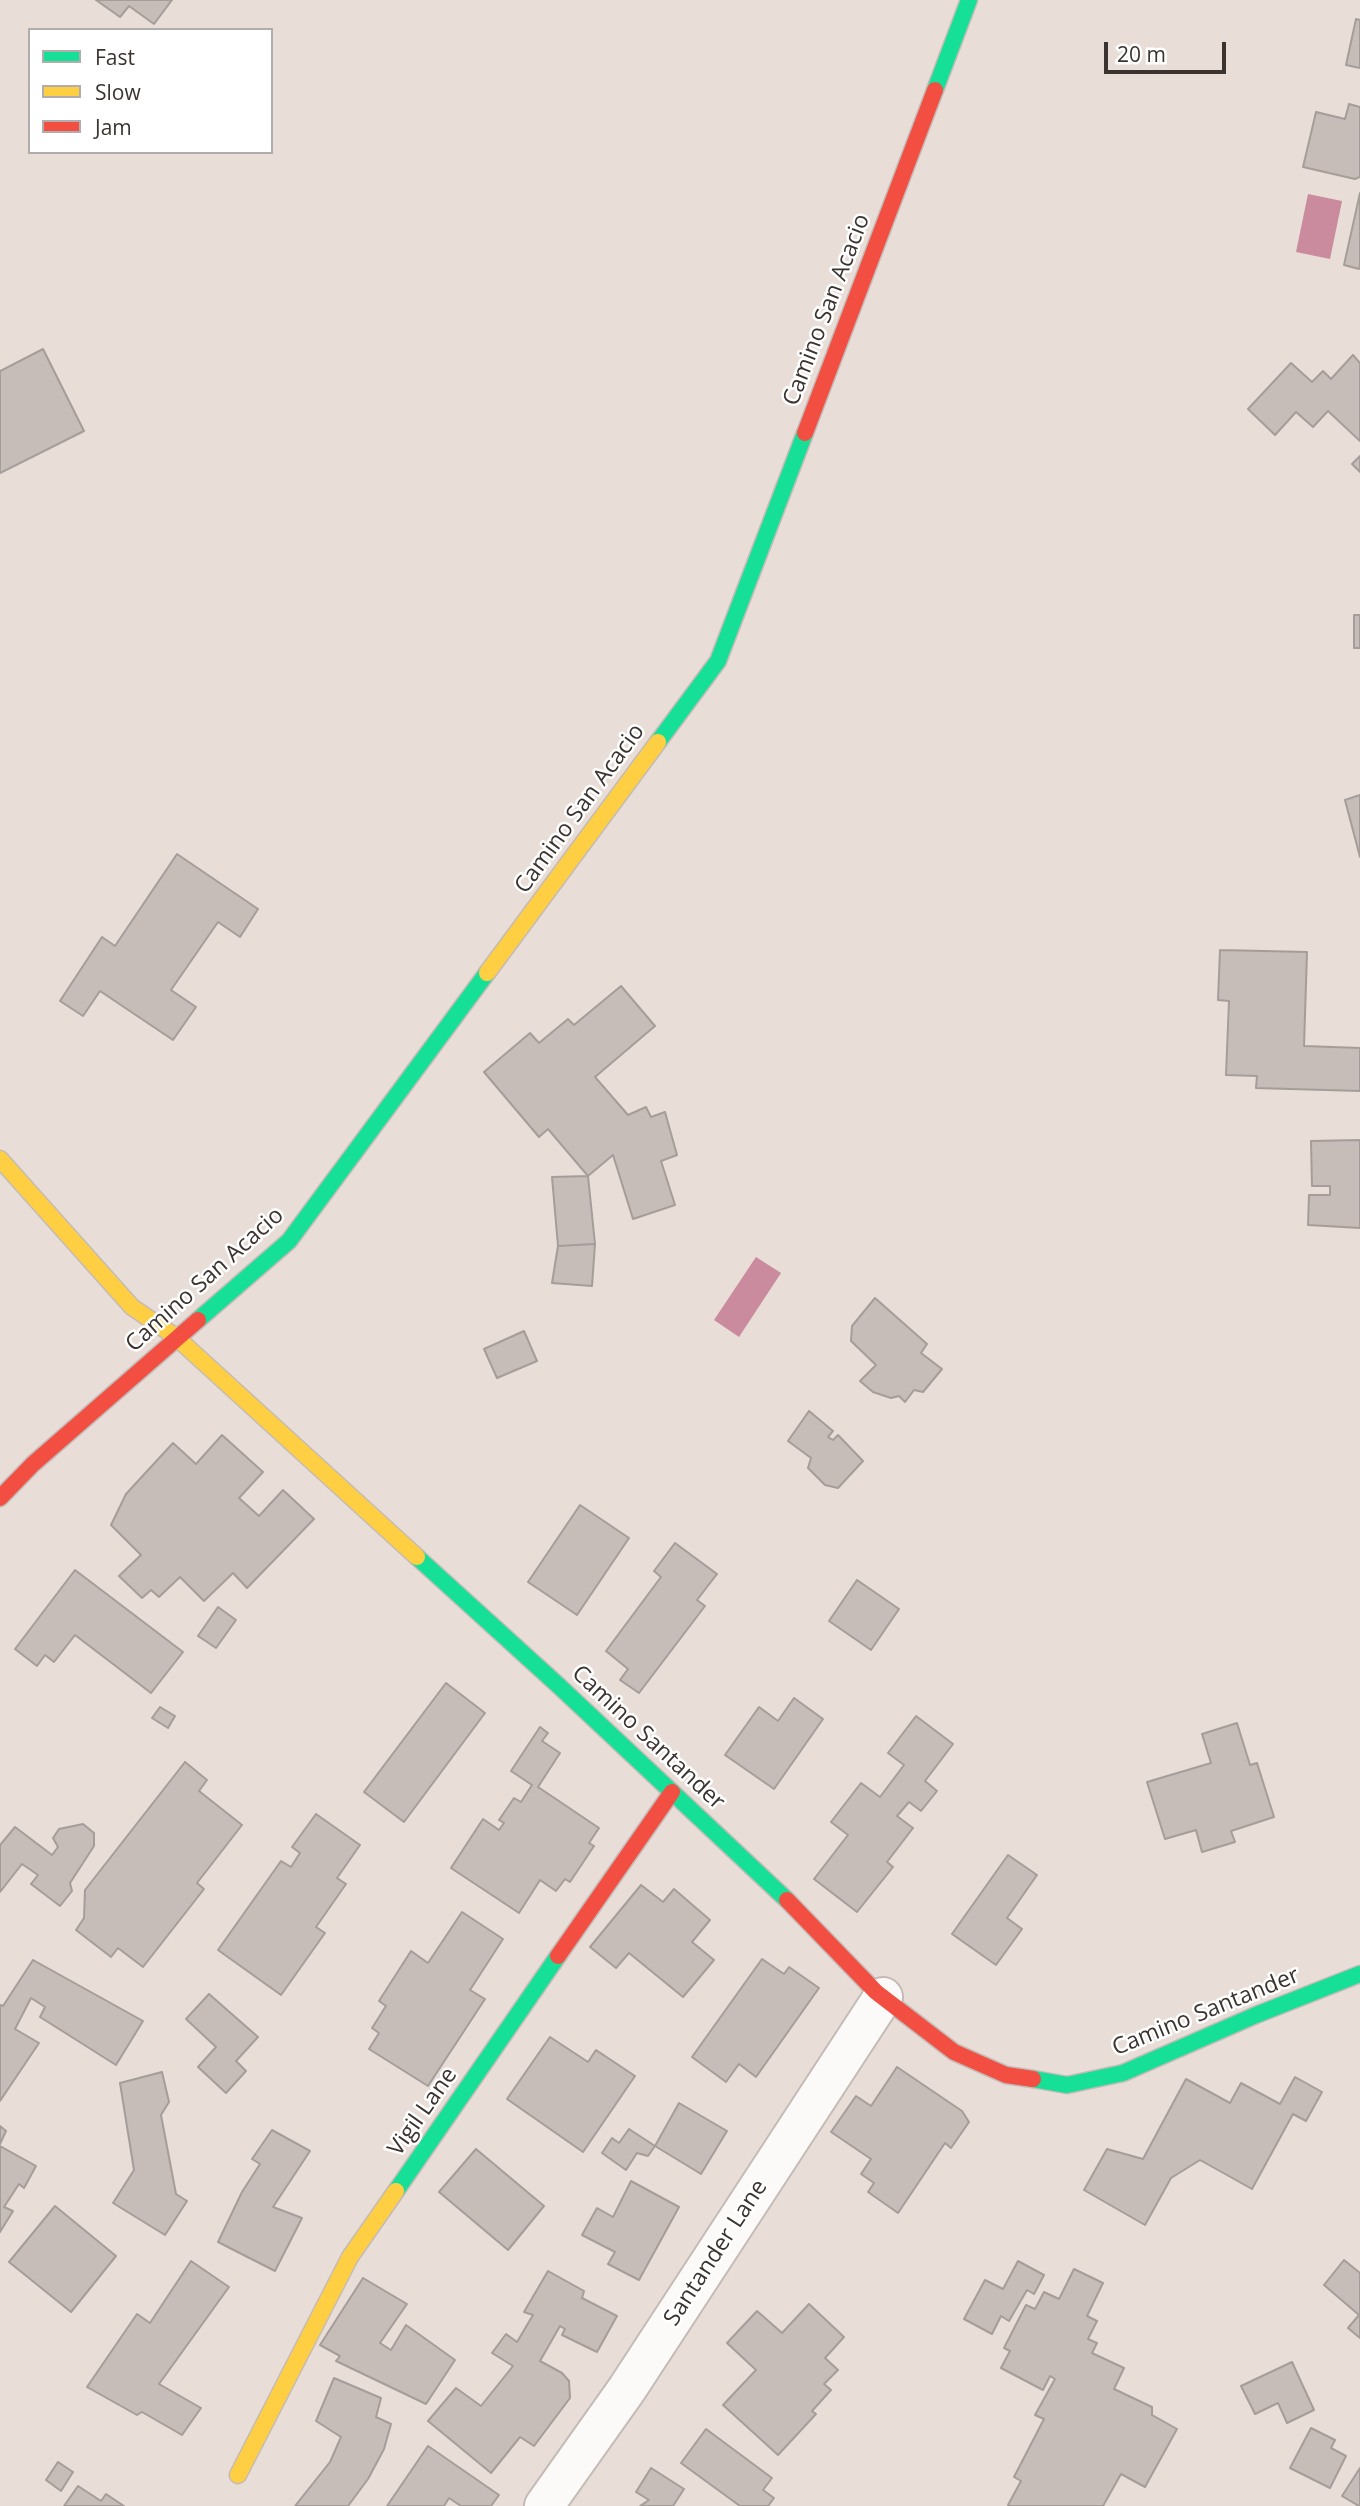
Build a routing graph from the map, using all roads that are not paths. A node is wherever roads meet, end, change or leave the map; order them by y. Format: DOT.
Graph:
graph roads {
  1 [pos="969,0"];
  2 [pos="0,1159"];
  3 [pos="176,1337"];
  4 [pos="0,1498"];
  5 [pos="673,1791"];
  6 [pos="1360,1974"];
  7 [pos="883,1997"];
  8 [pos="238,2475"];
  9 [pos="544,2506"];
  1 -- 3 [label="street, Camino San Acacio"];
  2 -- 3 [label="street, Camino Santander"];
  3 -- 4 [label="street, Camino San Acacio"];
  3 -- 5 [label="street, Camino Santander"];
  5 -- 7 [label="street, Camino Santander"];
  5 -- 8 [label="street, Vigil Lane"];
  6 -- 7 [label="street, Camino Santander"];
  7 -- 9 [label="street, Santander Lane"];
}
